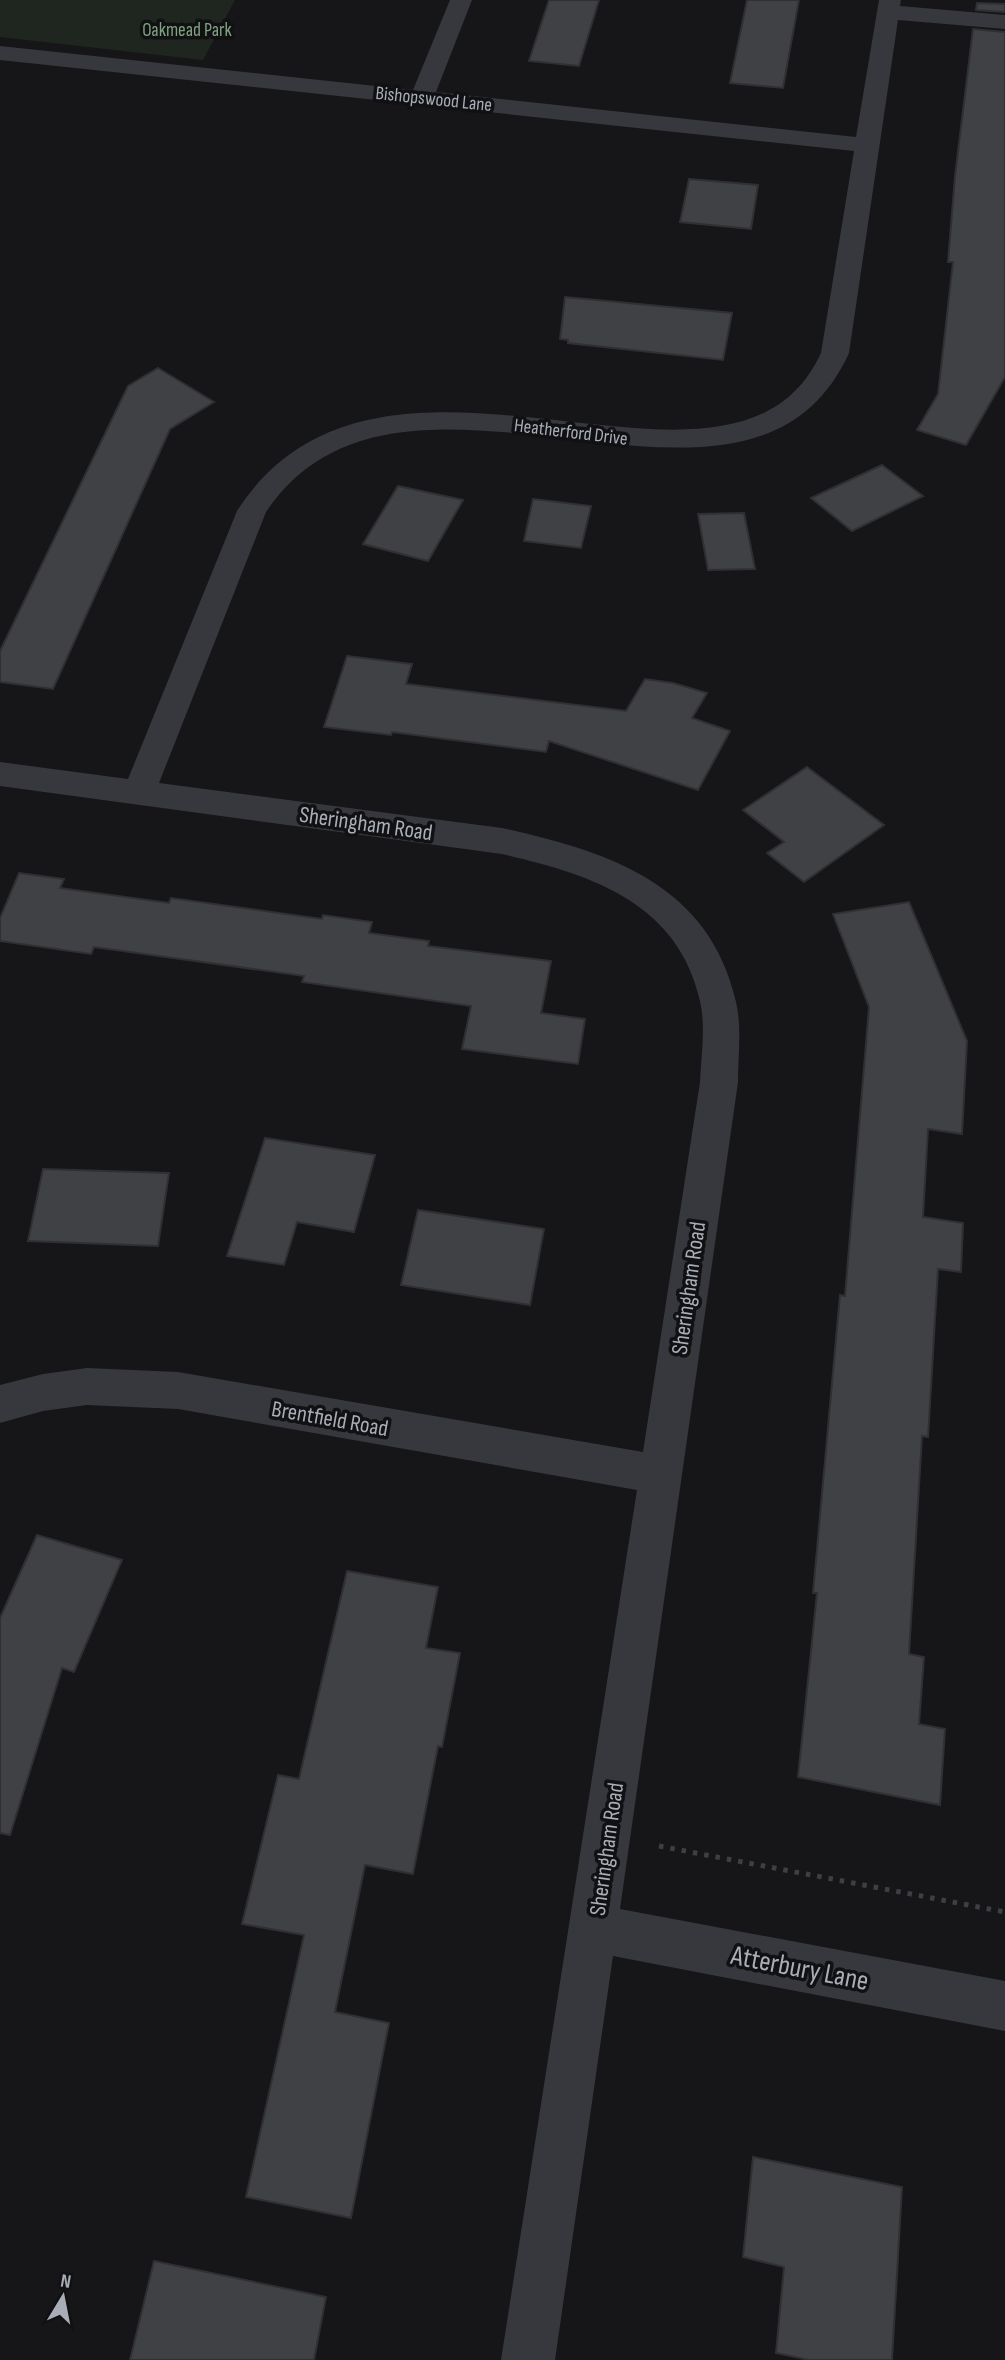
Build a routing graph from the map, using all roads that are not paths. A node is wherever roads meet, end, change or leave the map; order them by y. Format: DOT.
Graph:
graph roads {
  1 [pos="461,0"];
  2 [pos="890,6"];
  3 [pos="1005,22"];
  4 [pos="0,53"];
  5 [pos="422,97"];
  6 [pos="867,145"];
  7 [pos="0,774"];
  8 [pos="139,792"];
  9 [pos="0,1404"];
  10 [pos="661,1475"];
  11 [pos="594,1928"];
  12 [pos="1005,2006"];
  13 [pos="528,2360"];
  1 -- 5 [label="street"];
  2 -- 3 [label="street"];
  2 -- 6 [label="street, Heatherford Drive"];
  4 -- 5 [label="street, Bishopswood Lane"];
  5 -- 6 [label="street, Bishopswood Lane"];
  6 -- 8 [label="street, Heatherford Drive"];
  7 -- 8 [label="street, Sheringham Road"];
  8 -- 10 [label="street, Sheringham Road"];
  9 -- 10 [label="street, Brentfield Road"];
  10 -- 11 [label="street, Sheringham Road"];
  11 -- 12 [label="street, Atterbury Lane"];
  11 -- 13 [label="street, Sheringham Road"];
}
